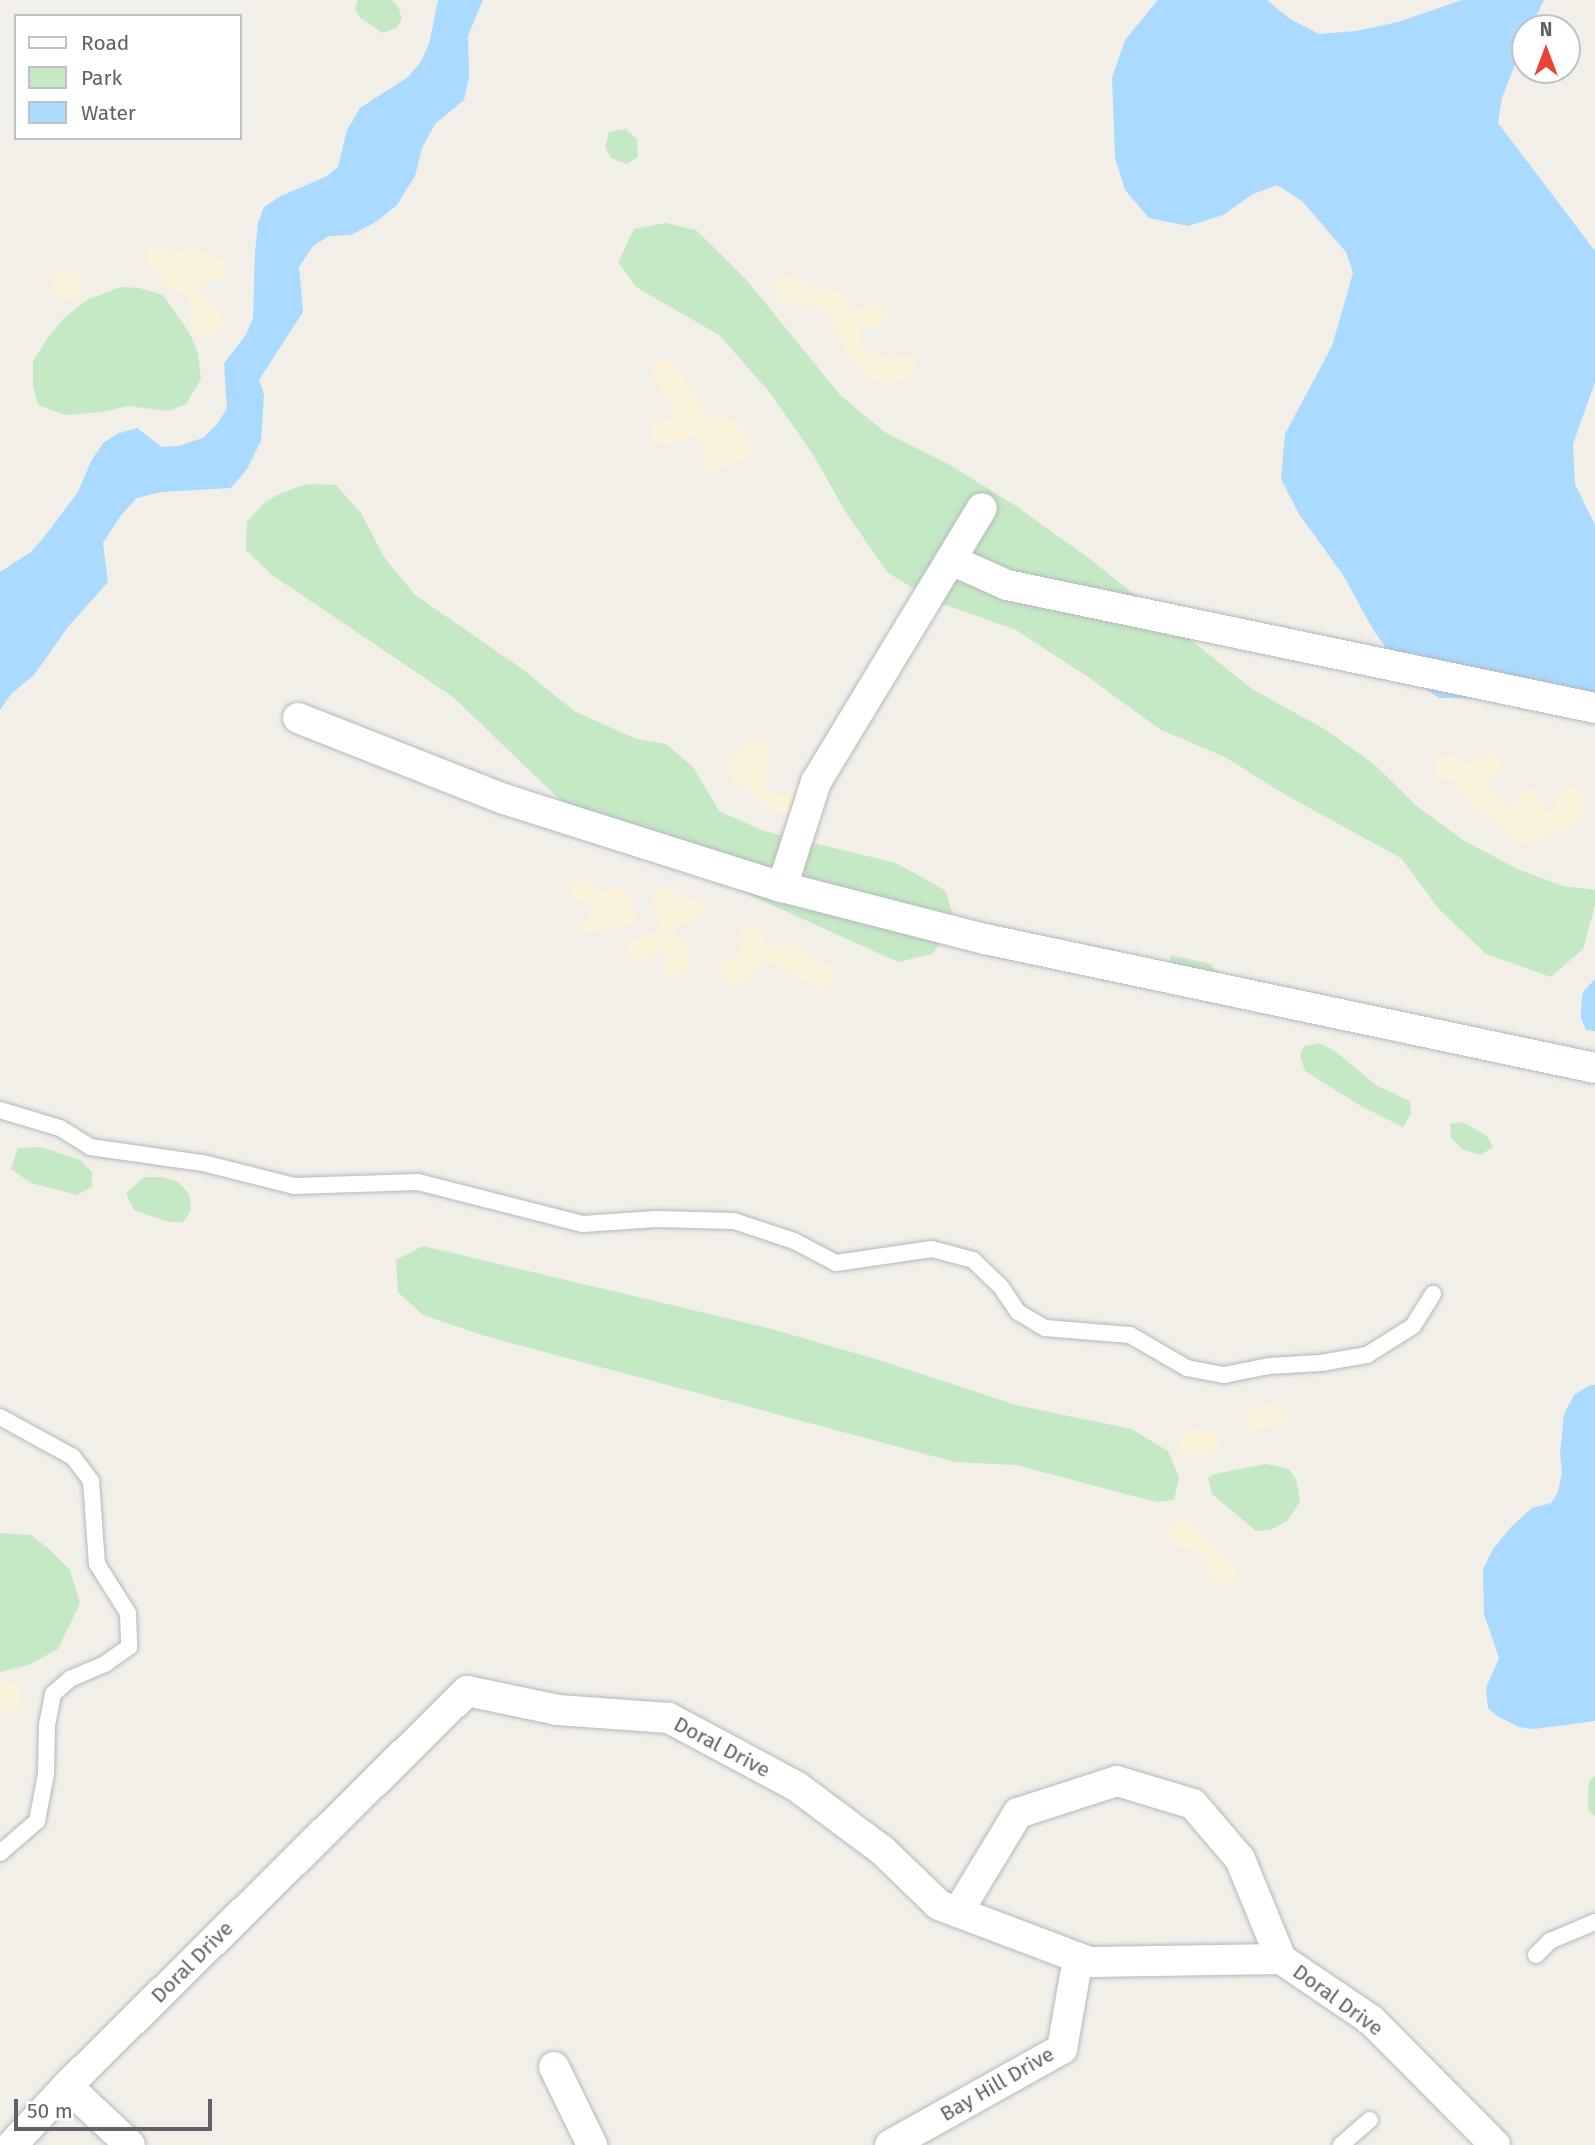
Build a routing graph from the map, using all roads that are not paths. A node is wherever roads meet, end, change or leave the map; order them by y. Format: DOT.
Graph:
graph roads {
  1 [pos="982,508"];
  2 [pos="951,560"];
  3 [pos="1595,708"];
  4 [pos="298,718"];
  5 [pos="782,887"];
  6 [pos="1595,1068"];
  7 [pos="0,1110"];
  8 [pos="1433,1294"];
  9 [pos="0,1417"];
  10 [pos="0,1853"];
  11 [pos="958,1912"];
  12 [pos="1595,1922"];
  13 [pos="1536,1955"];
  14 [pos="1078,1958"];
  15 [pos="1281,1959"];
  16 [pos="554,2067"];
  17 [pos="67,2086"];
  18 [pos="1370,2120"];
  19 [pos="12,2145"];
  20 [pos="130,2145"];
  21 [pos="592,2145"];
  22 [pos="890,2145"];
  23 [pos="1342,2145"];
  24 [pos="1495,2145"];
  1 -- 2 [label="street"];
  2 -- 3 [label="street"];
  2 -- 5 [label="street"];
  4 -- 5 [label="street"];
  5 -- 6 [label="street"];
  7 -- 8 [label="lane"];
  9 -- 10 [label="lane"];
  11 -- 14 [label="street, Doral Drive"];
  11 -- 15 [label="street"];
  11 -- 17 [label="street, Doral Drive"];
  12 -- 13 [label="lane"];
  14 -- 15 [label="street, Doral Drive"];
  14 -- 22 [label="street, Bay Hill Drive"];
  15 -- 24 [label="street, Doral Drive"];
  16 -- 21 [label="street"];
  17 -- 19 [label="street, Doral Drive"];
  17 -- 20 [label="street"];
  18 -- 23 [label="lane"];
}
